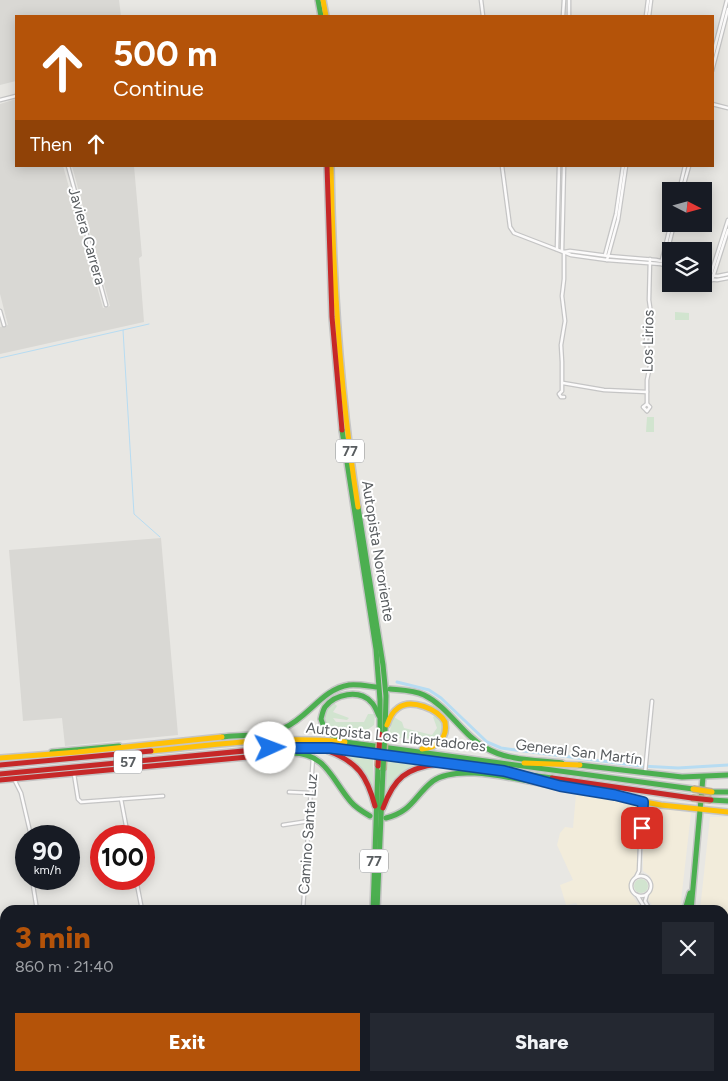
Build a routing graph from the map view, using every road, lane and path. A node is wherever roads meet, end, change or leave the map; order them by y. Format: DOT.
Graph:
graph roads {
  1 [pos="318,0"];
  2 [pos="323,0"];
  3 [pos="481,0"];
  4 [pos="564,0"];
  5 [pos="569,0"];
  6 [pos="650,0"];
  7 [pos="727,0"];
  8 [pos="728,9"];
  9 [pos="321,15"];
  10 [pos="326,15"];
  11 [pos="483,15"];
  12 [pos="564,15"];
  13 [pos="568,15"];
  14 [pos="647,15"];
  15 [pos="714,56"];
  16 [pos="714,57"];
  17 [pos="15,96"];
  18 [pos="0,100"];
  19 [pos="714,104"];
  20 [pos="728,108"];
  21 [pos="68,167"];
  22 [pos="327,167"];
  23 [pos="332,167"];
  24 [pos="502,167"];
  25 [pos="559,167"];
  26 [pos="564,167"];
  27 [pos="625,167"];
  28 [pos="687,167"];
  29 [pos="683,182"];
  30 [pos="728,220"];
  31 [pos="728,230"];
  32 [pos="556,249"];
  33 [pos="563,251"];
  34 [pos="606,256"];
  35 [pos="605,260"];
  36 [pos="650,261"];
  37 [pos="662,263"];
  38 [pos="728,274"];
  39 [pos="712,276"];
  40 [pos="728,278"];
  41 [pos="712,280"];
  42 [pos="106,305"];
  43 [pos="0,311"];
  44 [pos="4,325"];
  45 [pos="562,383"];
  46 [pos="562,391"];
  47 [pos="647,392"];
  48 [pos="647,404"];
  49 [pos="376,687"];
  50 [pos="390,689"];
  51 [pos="652,701"];
  52 [pos="380,724"];
  53 [pos="382,734"];
  54 [pos="344,741"];
  55 [pos="318,748"];
  56 [pos="415,751"];
  57 [pos="313,757"];
  58 [pos="0,758"];
  59 [pos="507,763"];
  60 [pos="450,764"];
  61 [pos="0,765"];
  62 [pos="580,765"];
  63 [pos="381,768"];
  64 [pos="504,771"];
  65 [pos="645,773"];
  66 [pos="0,774"];
  67 [pos="74,774"];
  68 [pos="728,775"];
  69 [pos="703,777"];
  70 [pos="14,779"];
  71 [pos="0,780"];
  72 [pos="560,786"];
  73 [pos="289,792"];
  74 [pos="728,792"];
  75 [pos="311,793"];
  76 [pos="163,796"];
  77 [pos="121,799"];
  78 [pos="728,801"];
  79 [pos="644,803"];
  80 [pos="700,809"];
  81 [pos="728,812"];
  82 [pos="376,813"];
  83 [pos="370,816"];
  84 [pos="383,819"];
  85 [pos="309,821"];
  86 [pos="28,825"];
  87 [pos="126,825"];
  88 [pos="283,825"];
  89 [pos="640,869"];
  90 [pos="636,877"];
  91 [pos="644,877"];
  92 [pos="692,888"];
  93 [pos="34,890"];
  94 [pos="138,890"];
  95 [pos="636,894"];
  96 [pos="647,894"];
  97 [pos="36,905"];
  98 [pos="141,905"];
  99 [pos="303,905"];
  100 [pos="372,905"];
  101 [pos="377,905"];
  102 [pos="643,905"];
  103 [pos="647,905"];
  104 [pos="687,905"];
  105 [pos="691,905"];
  1 -- 9 [label="main road"];
  2 -- 10 [label="main road"];
  3 -- 11 [label="street"];
  4 -- 12 [label="street"];
  5 -- 13 [label="street"];
  6 -- 14 [label="street"];
  7 -- 15 [label="street"];
  8 -- 16 [label="street"];
  17 -- 18 [label="street"];
  19 -- 20 [label="street"];
  21 -- 42 [label="street, Javiera Carrera"];
  22 -- 52 [label="main road, Autopista Nororiente / 77"];
  23 -- 53 [label="main road, Autopista Nororiente / 77"];
  24 -- 32 [label="street"];
  25 -- 32 [label="street"];
  26 -- 33 [label="street"];
  27 -- 34 [label="street"];
  28 -- 29 [label="street"];
  30 -- 39 [label="street"];
  31 -- 39 [label="street"];
  32 -- 33 [label="street"];
  33 -- 34 [label="street"];
  33 -- 35 [label="street"];
  33 -- 45 [label="street"];
  34 -- 35 [label="street"];
  34 -- 36 [label="street"];
  35 -- 36 [label="street"];
  36 -- 37 [label="street"];
  36 -- 47 [label="street, Los Lirios"];
  38 -- 39 [label="street"];
  40 -- 41 [label="street"];
  43 -- 44 [label="street"];
  45 -- 46 [label="street"];
  45 -- 47 [label="street, Los Lirios"];
  47 -- 48 [label="street, Los Lirios"];
  49 -- 58 [label="main road"];
  50 -- 62 [label="main road, General San Martín"];
  51 -- 65 [label="street"];
  52 -- 53 [label="main road, Autopista Nororiente / 77"];
  52 -- 54 [label="main road"];
  53 -- 56 [label="main road"];
  53 -- 63 [label="main road, Autopista Nororiente / 77, bridge"];
  54 -- 56 [label="main road, Autopista Los Libertadores / 57"];
  54 -- 61 [label="main road, Autopista Los Libertadores / 57"];
  55 -- 60 [label="main road, Autopista Los Libertadores / 57"];
  55 -- 66 [label="main road, Autopista Los Libertadores / 57"];
  55 -- 82 [label="main road"];
  56 -- 59 [label="main road, Autopista Los Libertadores / 57"];
  57 -- 67 [label="main road"];
  57 -- 75 [label="street, Camino Santa Luz"];
  57 -- 83 [label="main road"];
  59 -- 62 [label="main road"];
  59 -- 74 [label="main road, Autopista Los Libertadores / 57, bridge"];
  60 -- 64 [label="main road, Autopista Los Libertadores / 57"];
  60 -- 84 [label="main road"];
  62 -- 65 [label="main road, General San Martín"];
  63 -- 82 [label="main road, Autopista Nororiente / 77"];
  63 -- 84 [label="main road, Autopista Nororiente / 77"];
  64 -- 72 [label="main road"];
  64 -- 78 [label="main road, Autopista Los Libertadores / 57, bridge"];
  65 -- 69 [label="main road, General San Martín"];
  67 -- 70 [label="main road"];
  67 -- 77 [label="street"];
  68 -- 69 [label="main road, General San Martín"];
  69 -- 80 [label="main road"];
  70 -- 71 [label="main road"];
  70 -- 86 [label="street"];
  72 -- 79 [label="main road"];
  72 -- 84 [label="main road"];
  73 -- 75 [label="street"];
  75 -- 85 [label="street, Camino Santa Luz"];
  76 -- 77 [label="street"];
  77 -- 87 [label="street"];
  79 -- 80 [label="main road"];
  79 -- 89 [label="street"];
  80 -- 81 [label="main road"];
  80 -- 92 [label="main road"];
  82 -- 100 [label="main road, Autopista Nororiente / 77"];
  84 -- 101 [label="main road, Autopista Nororiente / 77"];
  85 -- 88 [label="street"];
  85 -- 99 [label="street, Camino Santa Luz"];
  89 -- 90 [label="street"];
  89 -- 91 [label="street"];
  90 -- 91 [label="street"];
  90 -- 95 [label="street"];
  91 -- 96 [label="street"];
  92 -- 104 [label="main road"];
  92 -- 105 [label="main road"];
  93 -- 97 [label="street"];
  94 -- 98 [label="street"];
  95 -- 96 [label="street"];
  95 -- 102 [label="street"];
  96 -- 103 [label="street"];
}
